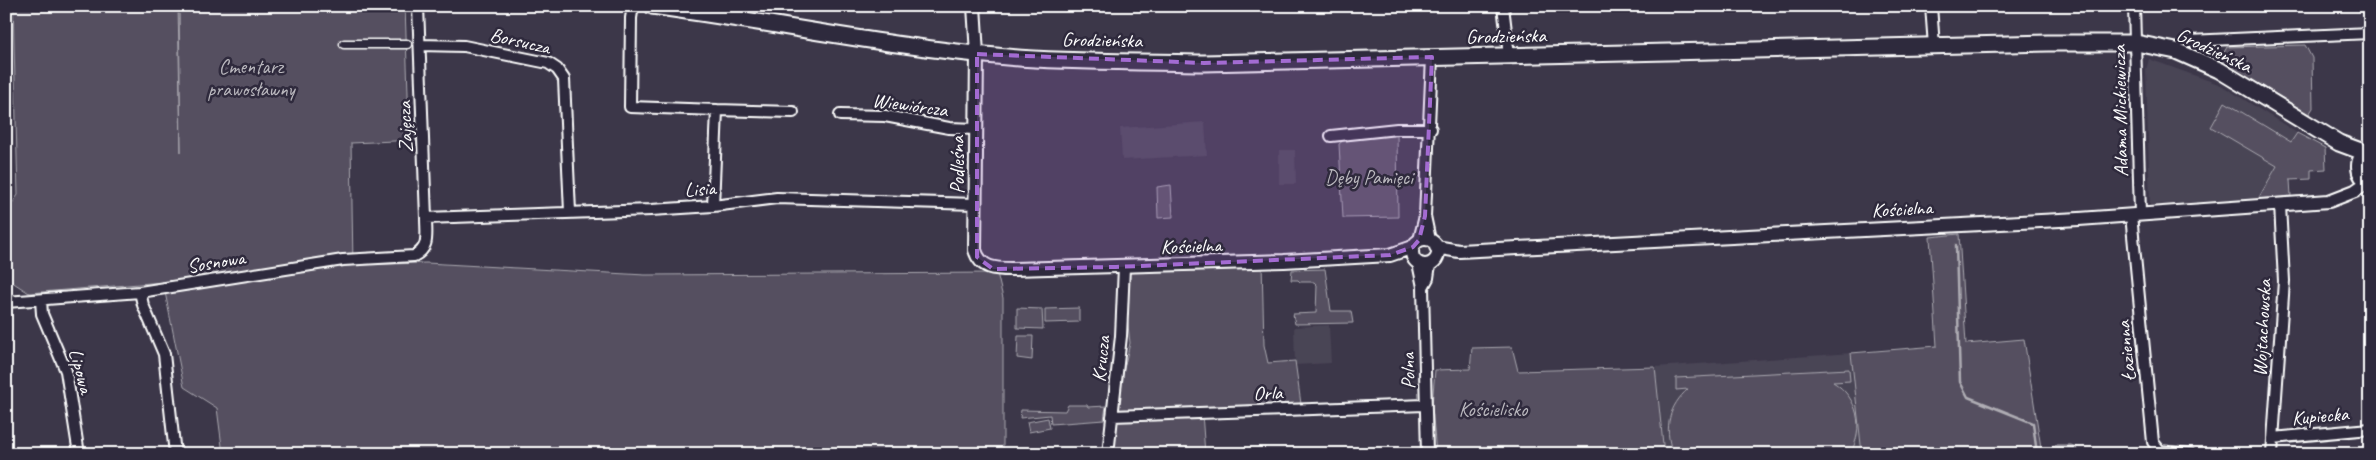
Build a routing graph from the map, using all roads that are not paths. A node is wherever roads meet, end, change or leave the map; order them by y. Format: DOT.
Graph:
graph roads {
  1 [pos="418,6"];
  2 [pos="633,6"];
  3 [pos="652,6"];
  4 [pos="974,6"];
  5 [pos="1503,6"];
  6 [pos="1931,6"];
  7 [pos="2134,6"];
  8 [pos="685,8"];
  9 [pos="2370,33"];
  10 [pos="2189,41"];
  11 [pos="2136,43"];
  12 [pos="344,44"];
  13 [pos="406,44"];
  14 [pos="420,44"];
  15 [pos="1934,46"];
  16 [pos="977,54"];
  17 [pos="1509,56"];
  18 [pos="1432,58"];
  19 [pos="717,110"];
  20 [pos="793,112"];
  21 [pos="840,115"];
  22 [pos="976,129"];
  23 [pos="1431,129"];
  24 [pos="1331,136"];
  25 [pos="2366,168"];
  26 [pos="975,204"];
  27 [pos="2280,204"];
  28 [pos="713,206"];
  29 [pos="570,212"];
  30 [pos="2135,215"];
  31 [pos="426,218"];
  32 [pos="426,246"];
  33 [pos="1425,252"];
  34 [pos="1124,267"];
  35 [pos="993,268"];
  36 [pos="140,292"];
  37 [pos="41,300"];
  38 [pos="6,302"];
  39 [pos="1425,405"];
  40 [pos="1112,416"];
  41 [pos="2370,429"];
  42 [pos="2273,438"];
  43 [pos="79,454"];
  44 [pos="176,454"];
  45 [pos="1108,454"];
  46 [pos="1427,454"];
  47 [pos="2190,454"];
  48 [pos="2272,454"];
  1 -- 14 [label="street, Zajęcza"];
  2 -- 19 [label="street"];
  3 -- 8 [label="main road, Grodzieńska"];
  4 -- 16 [label="street, Podleśna"];
  5 -- 17 [label="street"];
  6 -- 15 [label="street"];
  7 -- 11 [label="street, Adama Mickiewicza"];
  8 -- 16 [label="main road, Grodzieńska"];
  9 -- 10 [label="street"];
  11 -- 15 [label="main road, Grodzieńska"];
  11 -- 25 [label="main road, Grodzieńska"];
  11 -- 30 [label="street, Adama Mickiewicza"];
  12 -- 13 [label="street"];
  14 -- 29 [label="street, Borsucza"];
  14 -- 31 [label="street, Zajęcza"];
  15 -- 17 [label="main road, Grodzieńska"];
  16 -- 18 [label="main road, Grodzieńska"];
  16 -- 22 [label="street, Podleśna"];
  17 -- 18 [label="main road, Grodzieńska"];
  18 -- 23 [label="street, Polna"];
  19 -- 20 [label="street"];
  19 -- 28 [label="street"];
  21 -- 22 [label="street, Wiewiórcza"];
  22 -- 26 [label="street, Podleśna"];
  23 -- 24 [label="street"];
  23 -- 33 [label="street, Polna"];
  25 -- 27 [label="street, Kościelna"];
  26 -- 28 [label="street, Lisia"];
  26 -- 35 [label="street, Podleśna"];
  27 -- 30 [label="street, Kościelna"];
  27 -- 42 [label="street, Wojtachowska"];
  28 -- 29 [label="street, Lisia"];
  29 -- 31 [label="street, Lisia"];
  30 -- 33 [label="street, Kościelna"];
  30 -- 47 [label="street, Łazienna"];
  31 -- 32 [label="street, Zajęcza"];
  32 -- 36 [label="street, Sosnowa"];
  33 -- 34 [label="street, Kościelna"];
  33 -- 39 [label="street, Polna"];
  34 -- 35 [label="street, Kościelna"];
  34 -- 40 [label="street, Krucza"];
  36 -- 37 [label="street, Sosnowa"];
  36 -- 44 [label="street"];
  37 -- 38 [label="street, Sosnowa"];
  37 -- 43 [label="street, Lipowa"];
  39 -- 40 [label="street, Orla"];
  39 -- 46 [label="street, Polna"];
  40 -- 45 [label="street, Krucza"];
  41 -- 42 [label="street, Kupiecka"];
  42 -- 48 [label="street, Wojtachowska"];
}
